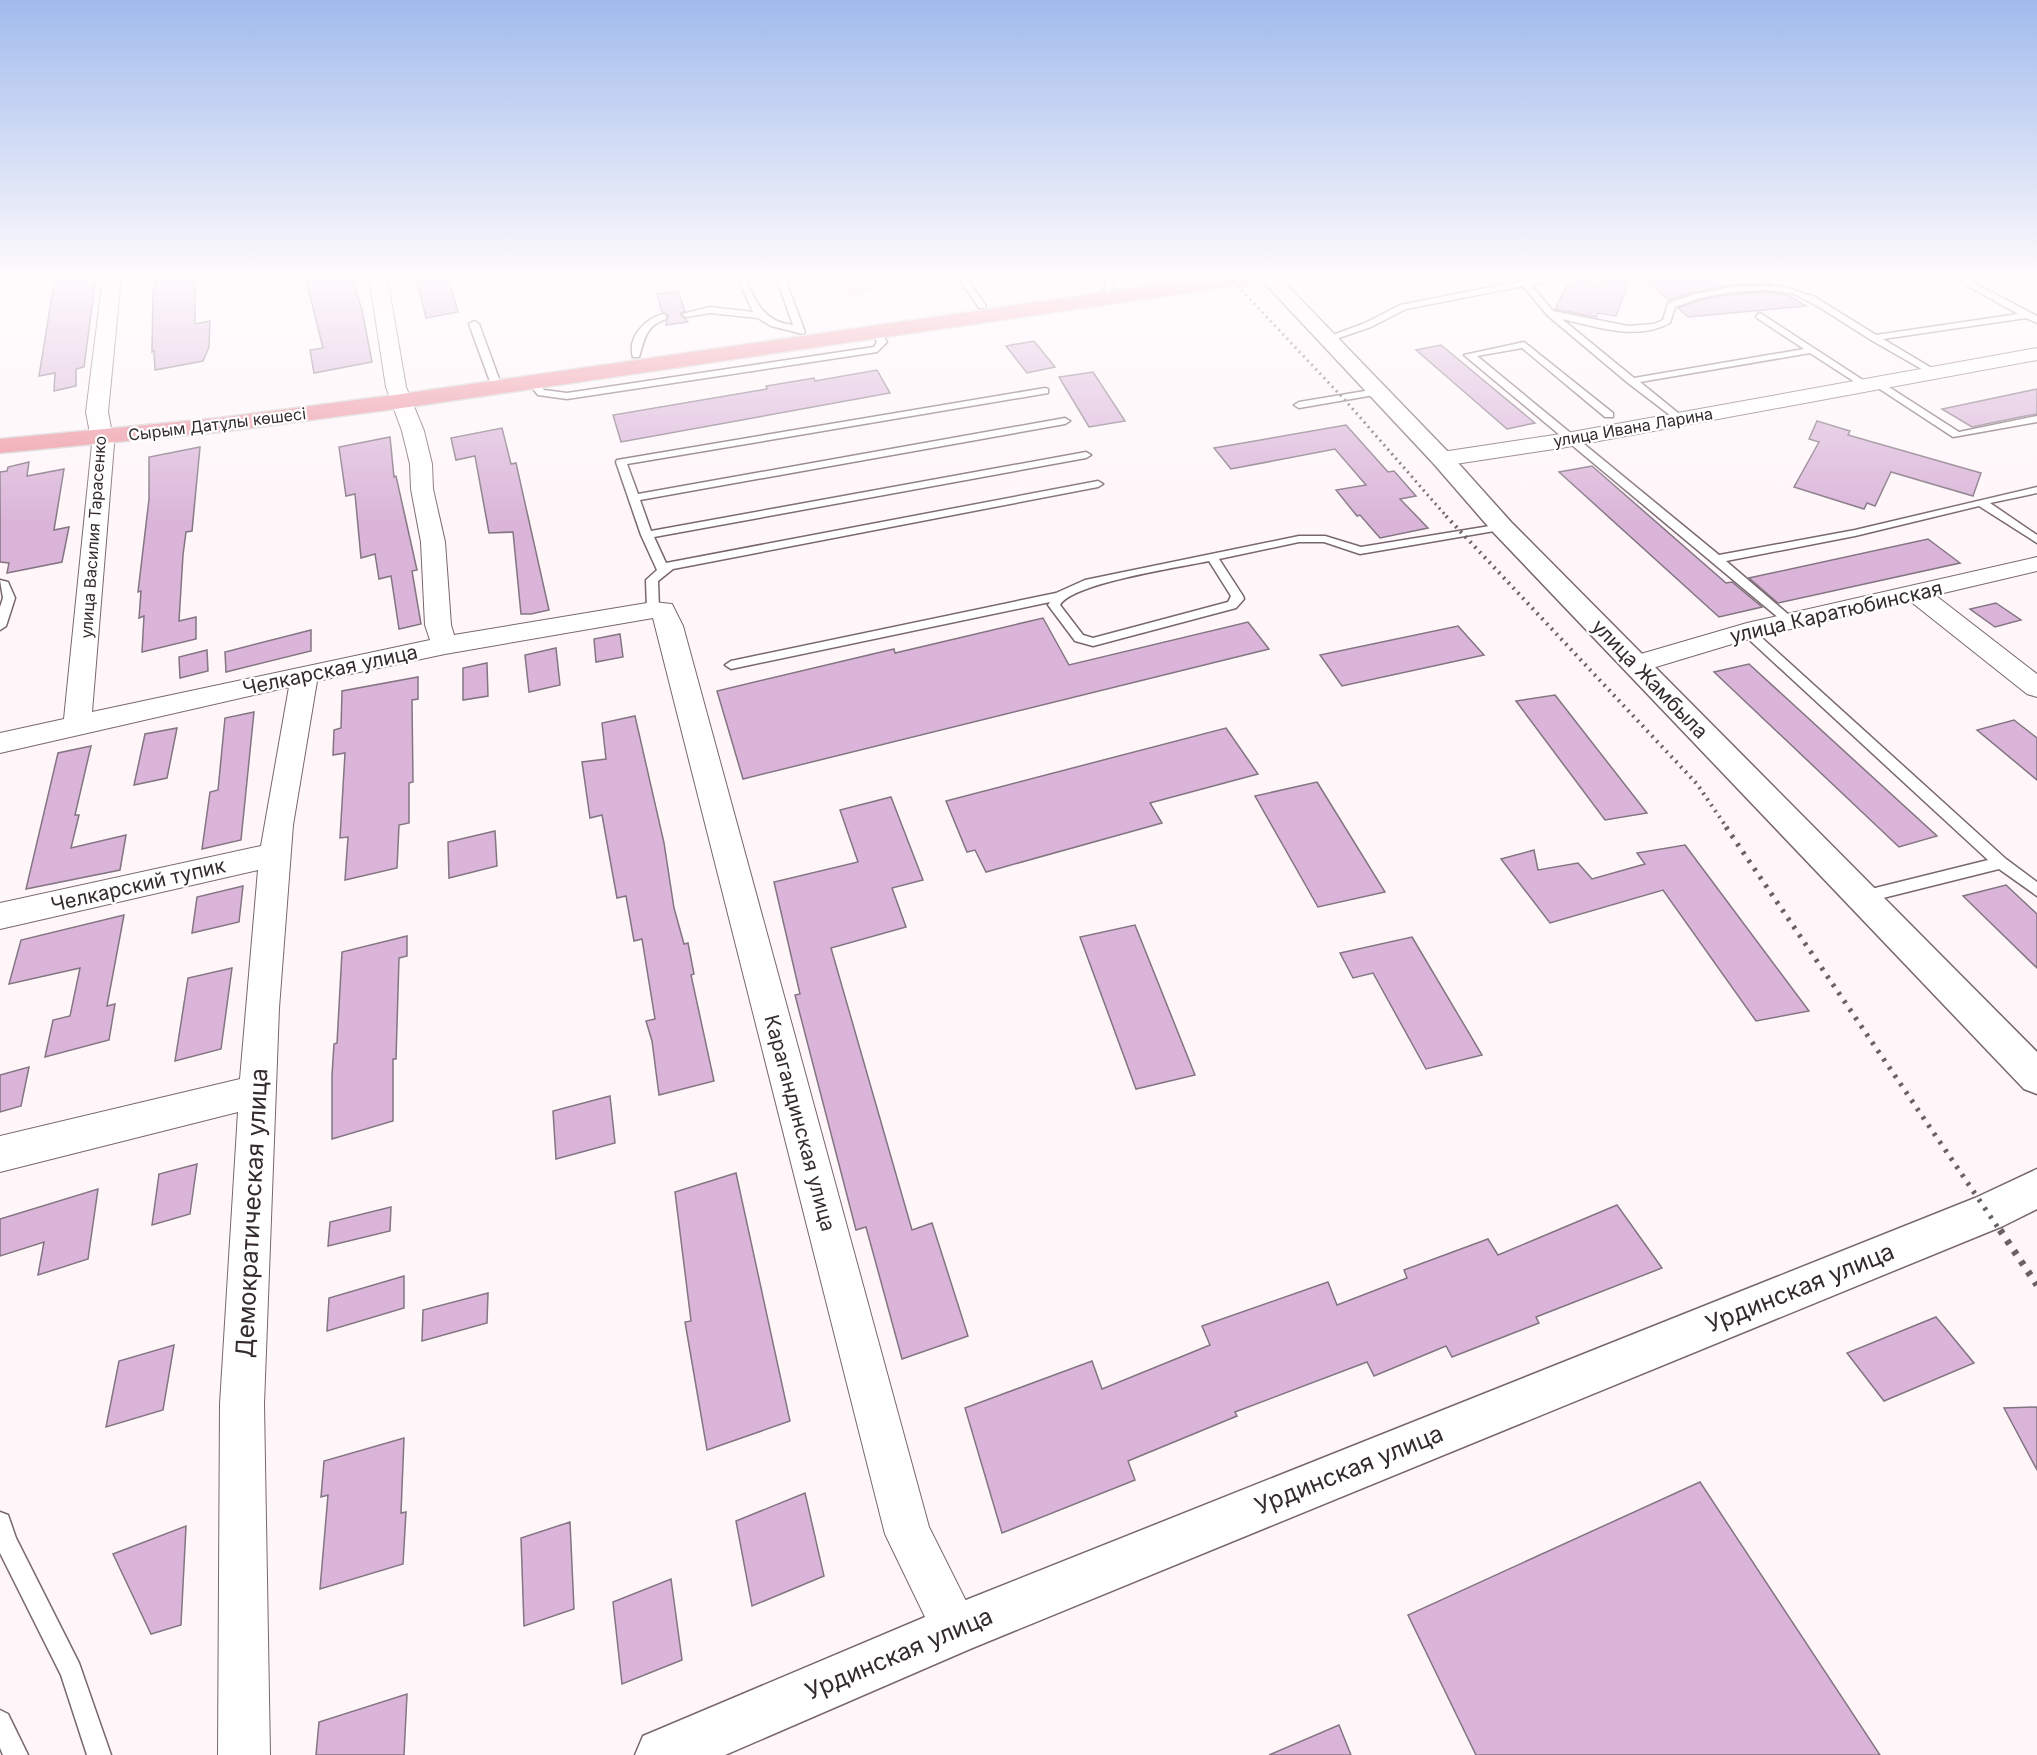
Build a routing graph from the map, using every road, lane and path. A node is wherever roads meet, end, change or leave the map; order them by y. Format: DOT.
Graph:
graph roads {
  1 [pos="103,359"];
  2 [pos="393,359"];
  3 [pos="485,359"];
  4 [pos="616,359"];
  5 [pos="695,359"];
  6 [pos="1346,359"];
  7 [pos="1474,359"];
  8 [pos="1541,359"];
  9 [pos="1605,359"];
  10 [pos="1760,359"];
  11 [pos="1828,359"];
  12 [pos="1910,359"];
  13 [pos="2008,359"];
  14 [pos="1932,372"];
  15 [pos="1631,381"];
  16 [pos="496,382"];
  17 [pos="1870,383"];
  18 [pos="1045,391"];
  19 [pos="1377,392"];
  20 [pos="399,394"];
  21 [pos="1299,405"];
  22 [pos="1609,415"];
  23 [pos="1679,419"];
  24 [pos="2037,419"];
  25 [pos="1065,421"];
  26 [pos="101,431"];
  27 [pos="0,434"];
  28 [pos="1569,439"];
  29 [pos="0,446"];
  30 [pos="1086,454"];
  31 [pos="1442,459"];
  32 [pos="1098,484"];
  33 [pos="2037,490"];
  34 [pos="634,498"];
  35 [pos="1981,501"];
  36 [pos="1502,527"];
  37 [pos="647,535"];
  38 [pos="2037,540"];
  39 [pos="1212,557"];
  40 [pos="1717,559"];
  41 [pos="2037,564"];
  42 [pos="664,571"];
  43 [pos="0,584"];
  44 [pos="1916,593"];
  45 [pos="1059,596"];
  46 [pos="658,610"];
  47 [pos="1790,621"];
  48 [pos="0,626"];
  49 [pos="1747,631"];
  50 [pos="445,645"];
  51 [pos="1636,664"];
  52 [pos="731,665"];
  53 [pos="305,674"];
  54 [pos="2037,688"];
  55 [pos="77,726"];
  56 [pos="0,743"];
  57 [pos="276,854"];
  58 [pos="2001,863"];
  59 [pos="2037,891"];
  60 [pos="1863,897"];
  61 [pos="0,916"];
  62 [pos="2031,1063"];
  63 [pos="258,1090"];
  64 [pos="0,1154"];
  65 [pos="2037,1188"];
  66 [pos="0,1523"];
  67 [pos="956,1629"];
  68 [pos="0,1722"];
  69 [pos="16,1755"];
  70 [pos="99,1755"];
  71 [pos="243,1755"];
  72 [pos="662,1755"];
  1 -- 26 [label="street, улица Василия Тарасенко"];
  2 -- 20 [label="street"];
  3 -- 16 [label="lane"];
  4 -- 16 [label="highway, Сырым Датұлы көшесі"];
  5 -- 16 [label="highway, Сырым Датұлы көшесі"];
  6 -- 19 [label="street, улица Жамбыла"];
  7 -- 28 [label="lane"];
  8 -- 22 [label="lane"];
  9 -- 15 [label="lane"];
  10 -- 15 [label="lane"];
  11 -- 17 [label="lane"];
  12 -- 14 [label="lane"];
  13 -- 14 [label="street, улица Ивана Ларина"];
  14 -- 17 [label="street, улица Ивана Ларина"];
  15 -- 23 [label="lane"];
  16 -- 20 [label="highway, Сырым Датұлы көшесі"];
  17 -- 23 [label="street, улица Ивана Ларина"];
  17 -- 24 [label="lane"];
  18 -- 34 [label="lane"];
  19 -- 21 [label="lane"];
  19 -- 31 [label="street, улица Жамбыла"];
  20 -- 26 [label="highway, Сырым Датұлы көшесі"];
  20 -- 50 [label="street"];
  23 -- 28 [label="street, улица Ивана Ларина"];
  25 -- 34 [label="lane"];
  26 -- 27 [label="highway, Сырым Датұлы көшесі"];
  26 -- 29 [label="highway, Сырым Датұлы көшесі"];
  26 -- 55 [label="street, улица Василия Тарасенко"];
  28 -- 31 [label="street, улица Ивана Ларина"];
  28 -- 40 [label="lane"];
  30 -- 37 [label="lane"];
  31 -- 36 [label="street, улица Жамбыла"];
  32 -- 42 [label="lane"];
  33 -- 35 [label="lane"];
  34 -- 37 [label="lane"];
  35 -- 38 [label="lane"];
  35 -- 40 [label="lane"];
  36 -- 39 [label="lane"];
  36 -- 51 [label="street, улица Жамбыла"];
  37 -- 42 [label="lane"];
  39 -- 45 [label="lane"];
  39 -- 45 [label="lane"];
  40 -- 47 [label="lane"];
  41 -- 44 [label="street, улица Каратюбинская"];
  42 -- 46 [label="lane"];
  43 -- 48 [label="lane"];
  44 -- 47 [label="street, улица Каратюбинская"];
  44 -- 54 [label="street"];
  45 -- 52 [label="lane"];
  46 -- 50 [label="street, Челкарская улица"];
  46 -- 67 [label="street, Карагандинская улица"];
  47 -- 49 [label="street, улица Каратюбинская"];
  49 -- 51 [label="street, улица Каратюбинская"];
  49 -- 58 [label="lane"];
  50 -- 53 [label="street, Челкарская улица"];
  51 -- 60 [label="street, улица Жамбыла"];
  53 -- 55 [label="street, Челкарская улица"];
  53 -- 57 [label="street, Демократическая улица"];
  55 -- 56 [label="street, Челкарская улица"];
  57 -- 61 [label="street, Челкарский тупик"];
  57 -- 63 [label="street, Демократическая улица"];
  58 -- 59 [label="lane"];
  58 -- 60 [label="lane"];
  60 -- 62 [label="street, улица Жамбыла"];
  63 -- 64 [label="street"];
  63 -- 71 [label="street, Демократическая улица"];
  65 -- 67 [label="street, Урдинская улица"];
  66 -- 70 [label="lane"];
  67 -- 72 [label="street, Урдинская улица"];
  68 -- 69 [label="lane"];
}
